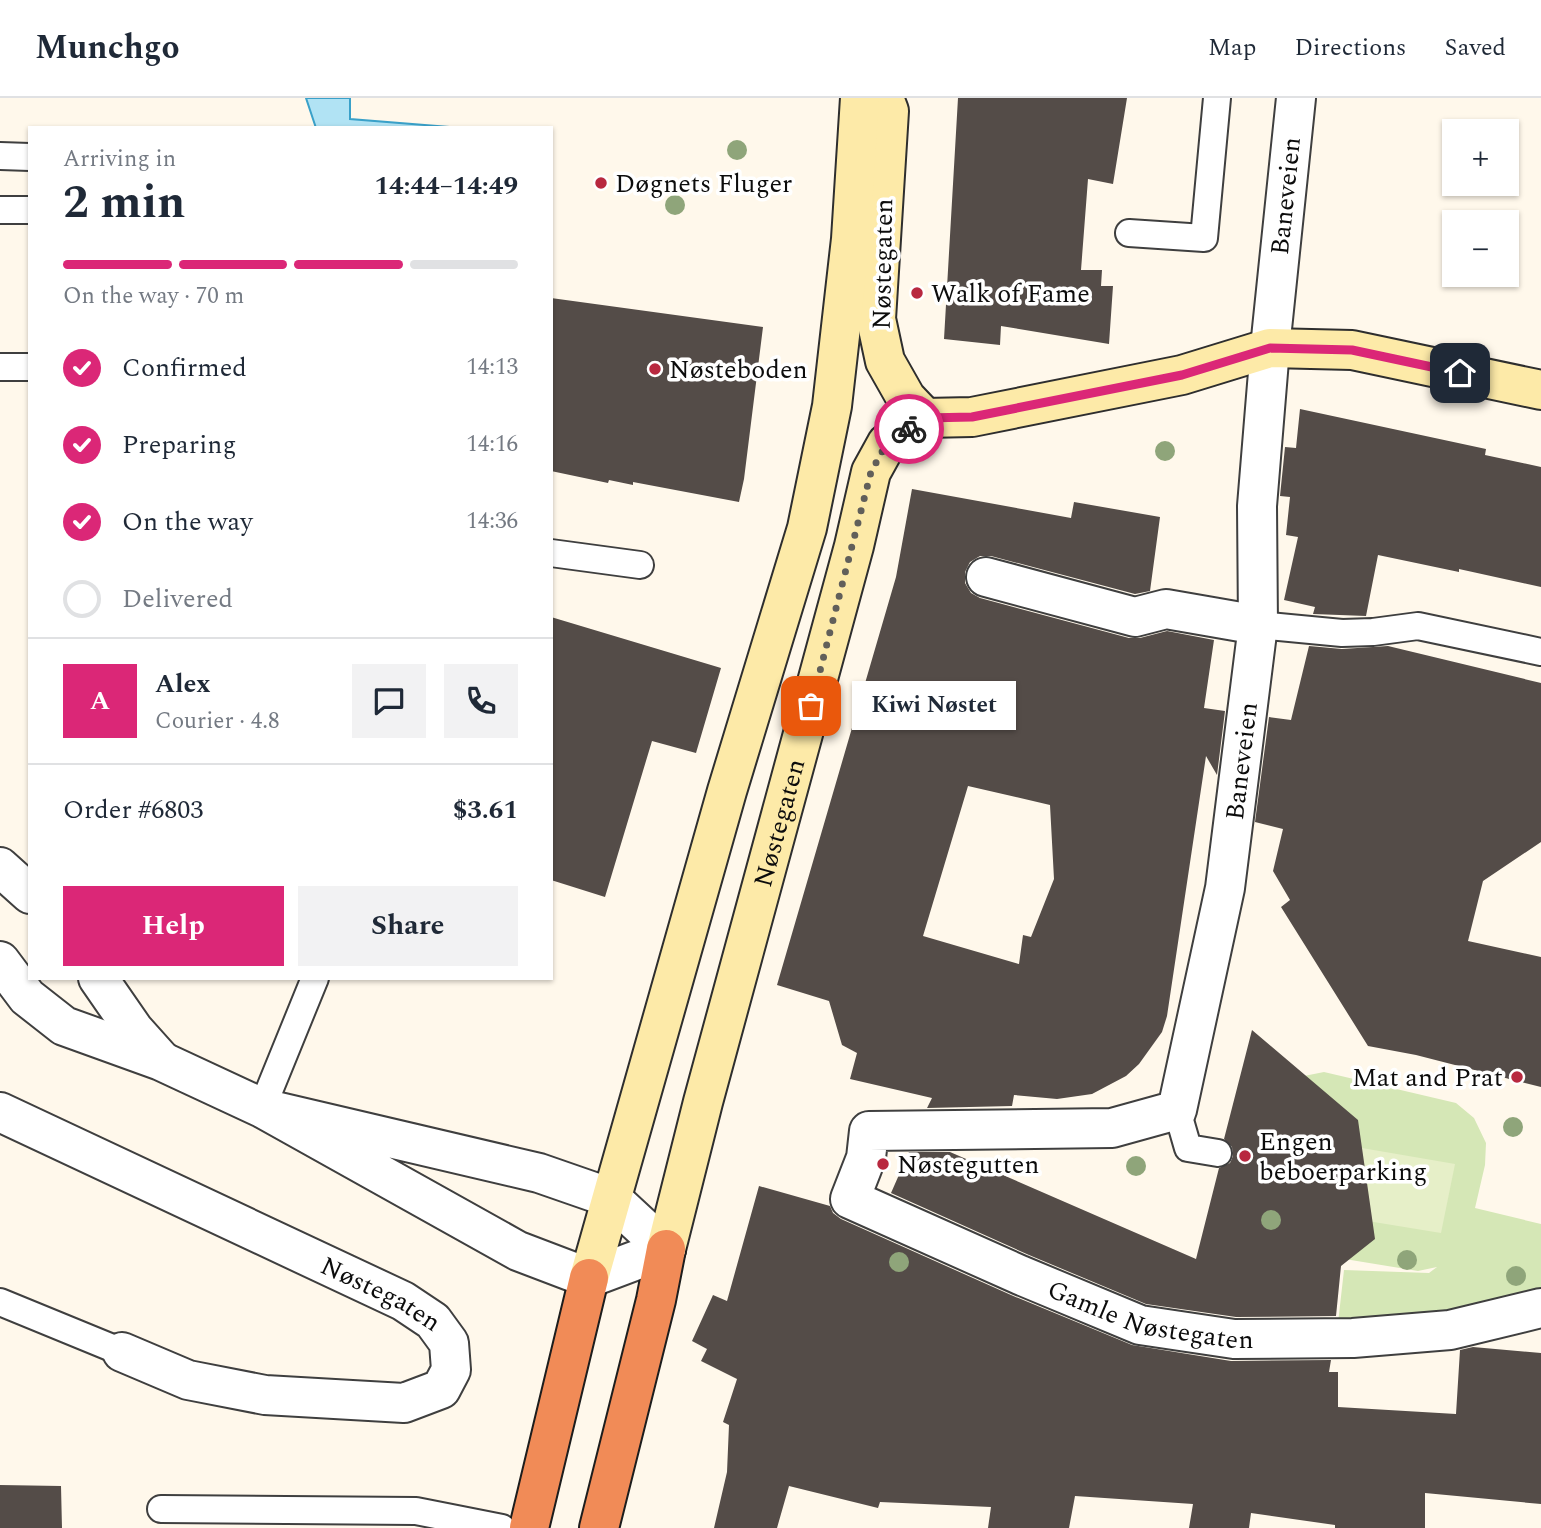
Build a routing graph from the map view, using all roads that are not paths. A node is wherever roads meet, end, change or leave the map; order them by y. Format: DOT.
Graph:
graph roads {
  1 [pos="860,98"];
  2 [pos="884,98"];
  3 [pos="1217,98"];
  4 [pos="1296,98"];
  5 [pos="0,156"];
  6 [pos="28,157"];
  7 [pos="0,210"];
  8 [pos="28,210"];
  9 [pos="1129,233"];
  10 [pos="1270,348"];
  11 [pos="0,367"];
  12 [pos="28,367"];
  13 [pos="1541,390"];
  14 [pos="925,418"];
  15 [pos="553,553"];
  16 [pos="640,565"];
  17 [pos="986,577"];
  18 [pos="1258,625"];
  19 [pos="1541,652"];
  20 [pos="0,867"];
  21 [pos="28,892"];
  22 [pos="0,961"];
  23 [pos="99,980"];
  24 [pos="313,980"];
  25 [pos="161,1061"];
  26 [pos="262,1108"];
  27 [pos="1177,1110"];
  28 [pos="0,1112"];
  29 [pos="1218,1153"];
  30 [pos="611,1198"];
  31 [pos="666,1249"];
  32 [pos="589,1278"];
  33 [pos="0,1303"];
  34 [pos="1541,1308"];
  35 [pos="122,1353"];
  36 [pos="161,1509"];
  37 [pos="332,1519"];
  38 [pos="502,1528"];
  39 [pos="529,1528"];
  40 [pos="600,1528"];
  1 -- 30 [label="main road, Nøstegaten"];
  2 -- 14 [label="main road, Nøstegaten"];
  3 -- 9 [label="lane"];
  4 -- 10 [label="street, Baneveien"];
  5 -- 6 [label="lane"];
  7 -- 8 [label="lane"];
  10 -- 13 [label="main road"];
  10 -- 14 [label="main road"];
  10 -- 18 [label="street, Baneveien"];
  11 -- 12 [label="lane"];
  14 -- 31 [label="main road, Nøstegaten"];
  15 -- 16 [label="lane"];
  17 -- 18 [label="street"];
  18 -- 19 [label="lane"];
  18 -- 27 [label="street, Baneveien"];
  20 -- 21 [label="street"];
  22 -- 25 [label="street"];
  23 -- 25 [label="street"];
  24 -- 26 [label="lane"];
  25 -- 26 [label="street"];
  26 -- 30 [label="street"];
  26 -- 32 [label="street"];
  27 -- 29 [label="lane"];
  27 -- 34 [label="street, Gamle Nøstegaten"];
  28 -- 35 [label="street, Nøstegaten"];
  30 -- 31 [label="street"];
  30 -- 32 [label="main road, Nøstegaten"];
  31 -- 32 [label="street"];
  31 -- 40 [label="highway, Nøstegaten"];
  32 -- 39 [label="highway, Nøstegaten"];
  33 -- 35 [label="lane"];
  36 -- 37 [label="lane"];
  37 -- 38 [label="lane"];
}
